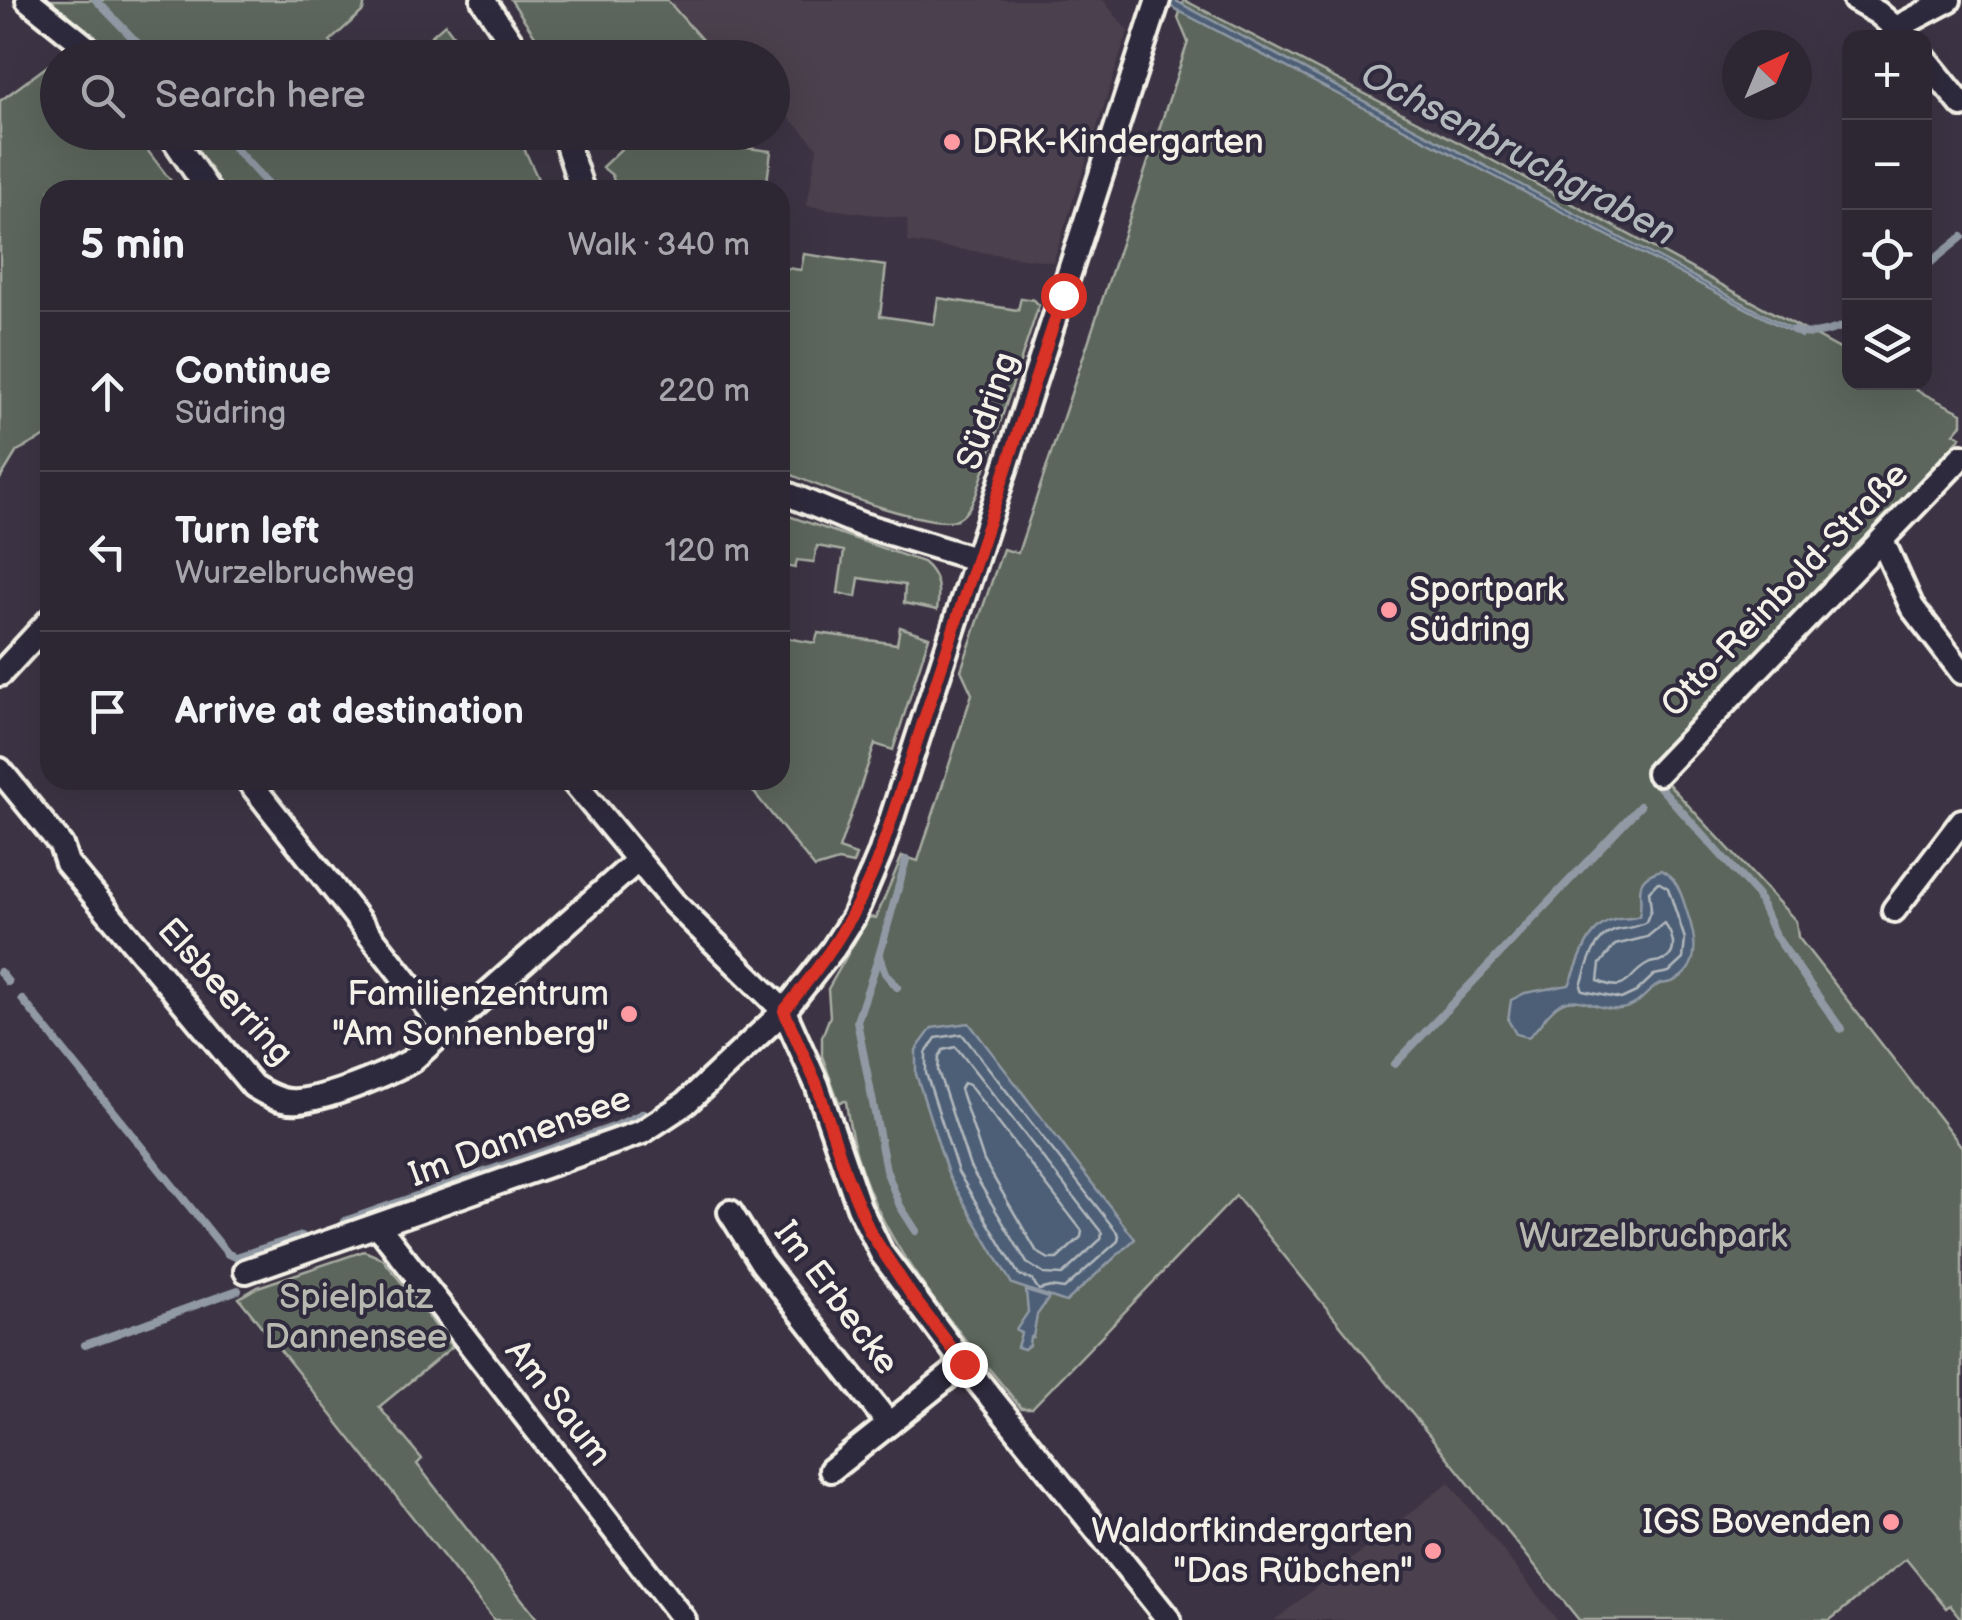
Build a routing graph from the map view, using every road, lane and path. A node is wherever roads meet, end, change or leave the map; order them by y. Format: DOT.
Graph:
graph roads {
  1 [pos="28,0"];
  2 [pos="483,0"];
  3 [pos="1854,0"];
  4 [pos="1949,0"];
  5 [pos="1156,4"];
  6 [pos="1899,30"];
  7 [pos="1905,30"];
  8 [pos="78,40"];
  9 [pos="510,40"];
  10 [pos="1932,68"];
  11 [pos="1962,104"];
  12 [pos="182,150"];
  13 [pos="569,150"];
  14 [pos="201,180"];
  15 [pos="579,180"];
  16 [pos="1962,456"];
  17 [pos="790,496"];
  18 [pos="1882,540"];
  19 [pos="975,559"];
  20 [pos="40,631"];
  21 [pos="1962,672"];
  22 [pos="0,674"];
  23 [pos="0,770"];
  24 [pos="1658,773"];
  25 [pos="256,790"];
  26 [pos="580,790"];
  27 [pos="1962,821"];
  28 [pos="636,861"];
  29 [pos="1894,910"];
  30 [pos="784,1011"];
  31 [pos="446,1031"];
  32 [pos="730,1212"];
  33 [pos="379,1227"];
  34 [pos="246,1271"];
  35 [pos="964,1364"];
  36 [pos="888,1424"];
  37 [pos="831,1470"];
  38 [pos="684,1620"];
  39 [pos="1169,1620"];
  1 -- 8 [label="street"];
  2 -- 9 [label="street"];
  3 -- 6 [label="street"];
  4 -- 7 [label="street"];
  5 -- 19 [label="street, Südring"];
  10 -- 11 [label="street"];
  12 -- 14 [label="street"];
  13 -- 15 [label="street"];
  16 -- 18 [label="street, Otto-Reinbold-Straße"];
  17 -- 19 [label="street"];
  18 -- 21 [label="street"];
  18 -- 24 [label="street, Otto-Reinbold-Straße"];
  19 -- 30 [label="street, Südring"];
  20 -- 22 [label="street"];
  23 -- 31 [label="street, Elsbeerring"];
  25 -- 31 [label="street"];
  26 -- 28 [label="street"];
  27 -- 29 [label="street"];
  28 -- 30 [label="street"];
  28 -- 31 [label="street, Elsbeerring"];
  30 -- 33 [label="street, Im Dannensee"];
  30 -- 35 [label="street"];
  32 -- 36 [label="street, Im Erbecke"];
  33 -- 34 [label="street, Im Dannensee"];
  33 -- 38 [label="street, Am Saum"];
  35 -- 36 [label="street, Im Erbecke"];
  35 -- 39 [label="street"];
  36 -- 37 [label="street, Im Erbecke"];
}
